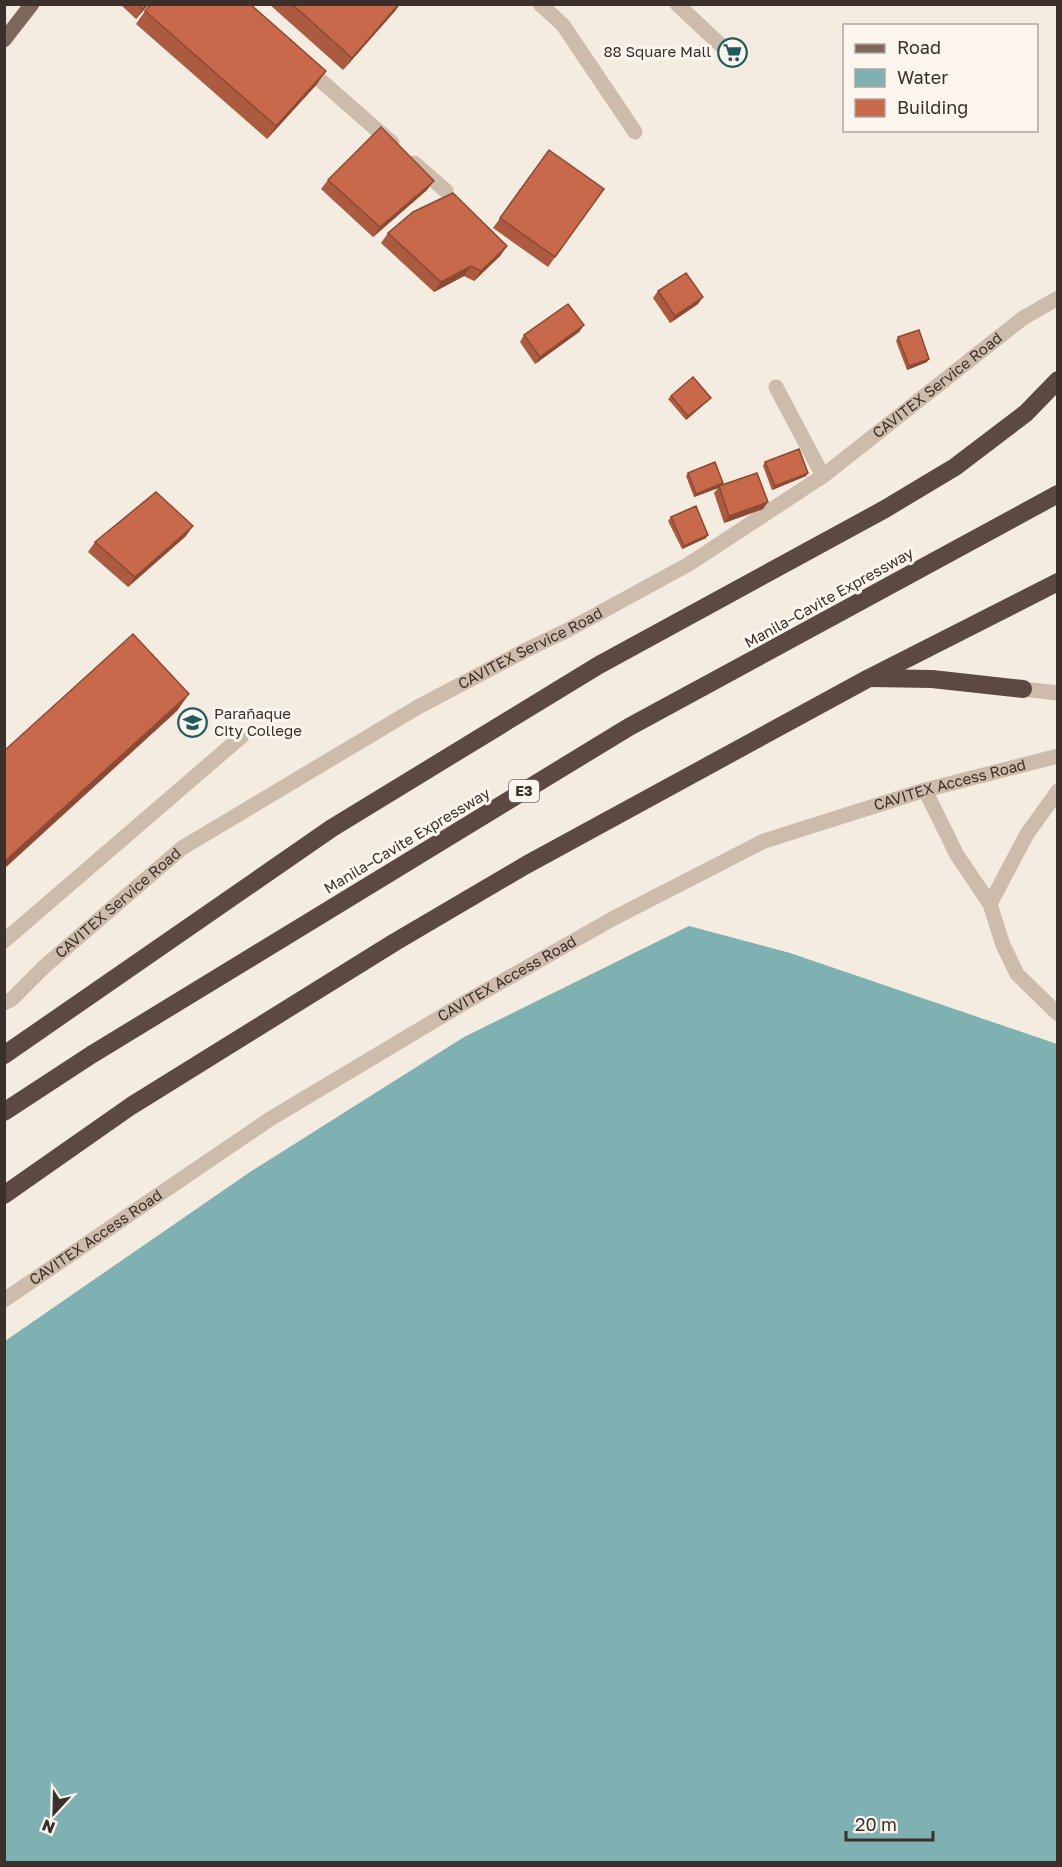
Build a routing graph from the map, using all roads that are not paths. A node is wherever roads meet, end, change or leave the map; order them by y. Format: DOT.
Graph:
graph roads {
  1 [pos="32,4"];
  2 [pos="540,4"];
  3 [pos="677,4"];
  4 [pos="4,40"];
  5 [pos="726,50"];
  6 [pos="296,59"];
  7 [pos="635,132"];
  8 [pos="446,191"];
  9 [pos="1058,298"];
  10 [pos="1058,380"];
  11 [pos="776,387"];
  12 [pos="823,476"];
  13 [pos="1058,494"];
  14 [pos="1058,582"];
  15 [pos="869,678"];
  16 [pos="1023,689"];
  17 [pos="1058,693"];
  18 [pos="242,736"];
  19 [pos="1058,756"];
  20 [pos="925,790"];
  21 [pos="1058,791"];
  22 [pos="990,904"];
  23 [pos="4,941"];
  24 [pos="4,1003"];
  25 [pos="1058,1014"];
  26 [pos="4,1055"];
  27 [pos="4,1112"];
  28 [pos="4,1195"];
  29 [pos="4,1300"];
  1 -- 4 [label="main road"];
  2 -- 7 [label="street"];
  3 -- 5 [label="street"];
  6 -- 8 [label="street"];
  9 -- 12 [label="street, CAVITEX Service Road"];
  10 -- 26 [label="highway"];
  11 -- 12 [label="street"];
  12 -- 24 [label="street, CAVITEX Service Road"];
  13 -- 27 [label="highway, Manila–Cavite Expressway / E3"];
  14 -- 15 [label="highway"];
  15 -- 16 [label="highway"];
  15 -- 28 [label="highway"];
  16 -- 17 [label="street"];
  18 -- 23 [label="street"];
  19 -- 20 [label="street, CAVITEX Access Road"];
  20 -- 22 [label="street"];
  20 -- 29 [label="street, CAVITEX Access Road"];
  21 -- 22 [label="street"];
  22 -- 25 [label="street"];
}
